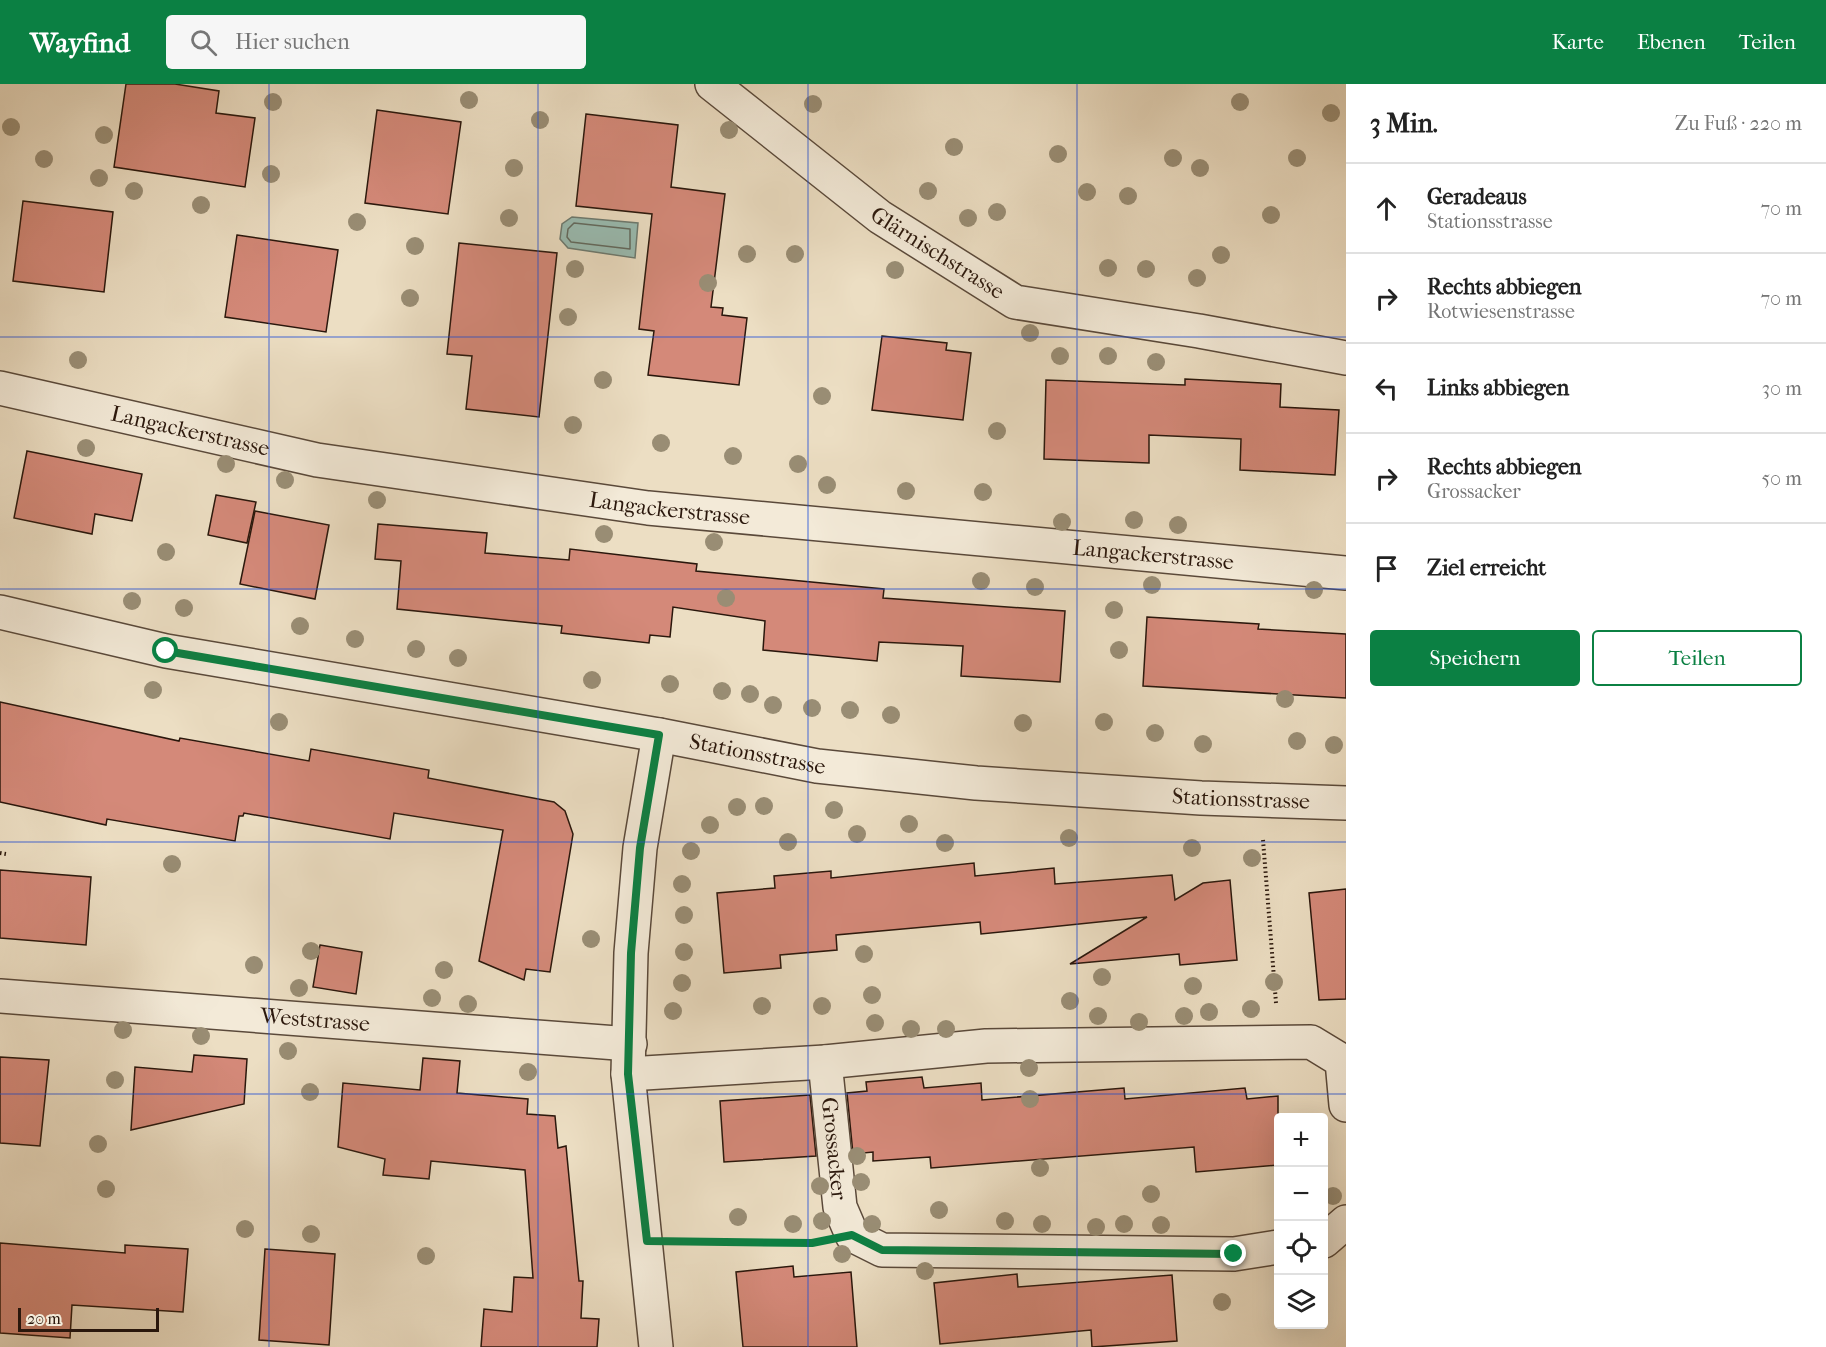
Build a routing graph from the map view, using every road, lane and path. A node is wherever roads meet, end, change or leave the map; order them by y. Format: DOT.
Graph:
graph roads {
  1 [pos="712,84"];
  2 [pos="1346,358"];
  3 [pos="0,388"];
  4 [pos="1346,573"];
  5 [pos="0,612"];
  6 [pos="659,735"];
  7 [pos="1346,803"];
  8 [pos="1262,834"];
  9 [pos="0,853"];
  10 [pos="6,854"];
  11 [pos="0,996"];
  12 [pos="1279,1042"];
  13 [pos="629,1059"];
  14 [pos="825,1062"];
  15 [pos="1346,1105"];
  16 [pos="1346,1222"];
  17 [pos="852,1235"];
  18 [pos="1328,1237"];
  19 [pos="647,1241"];
  20 [pos="1274,1248"];
  21 [pos="656,1347"];
  1 -- 2 [label="street, Glärnischstrasse"];
  3 -- 4 [label="street, Langackerstrasse"];
  5 -- 6 [label="street, Stationsstrasse"];
  6 -- 7 [label="street, Stationsstrasse"];
  6 -- 13 [label="street"];
  8 -- 12 [label="path"];
  9 -- 10 [label="path"];
  11 -- 13 [label="street, Weststrasse"];
  12 -- 14 [label="street"];
  12 -- 15 [label="street"];
  13 -- 14 [label="street"];
  13 -- 19 [label="street"];
  14 -- 17 [label="street, Grossacker"];
  16 -- 18 [label="street"];
  17 -- 19 [label="path"];
  17 -- 20 [label="street"];
  19 -- 21 [label="street"];
}
